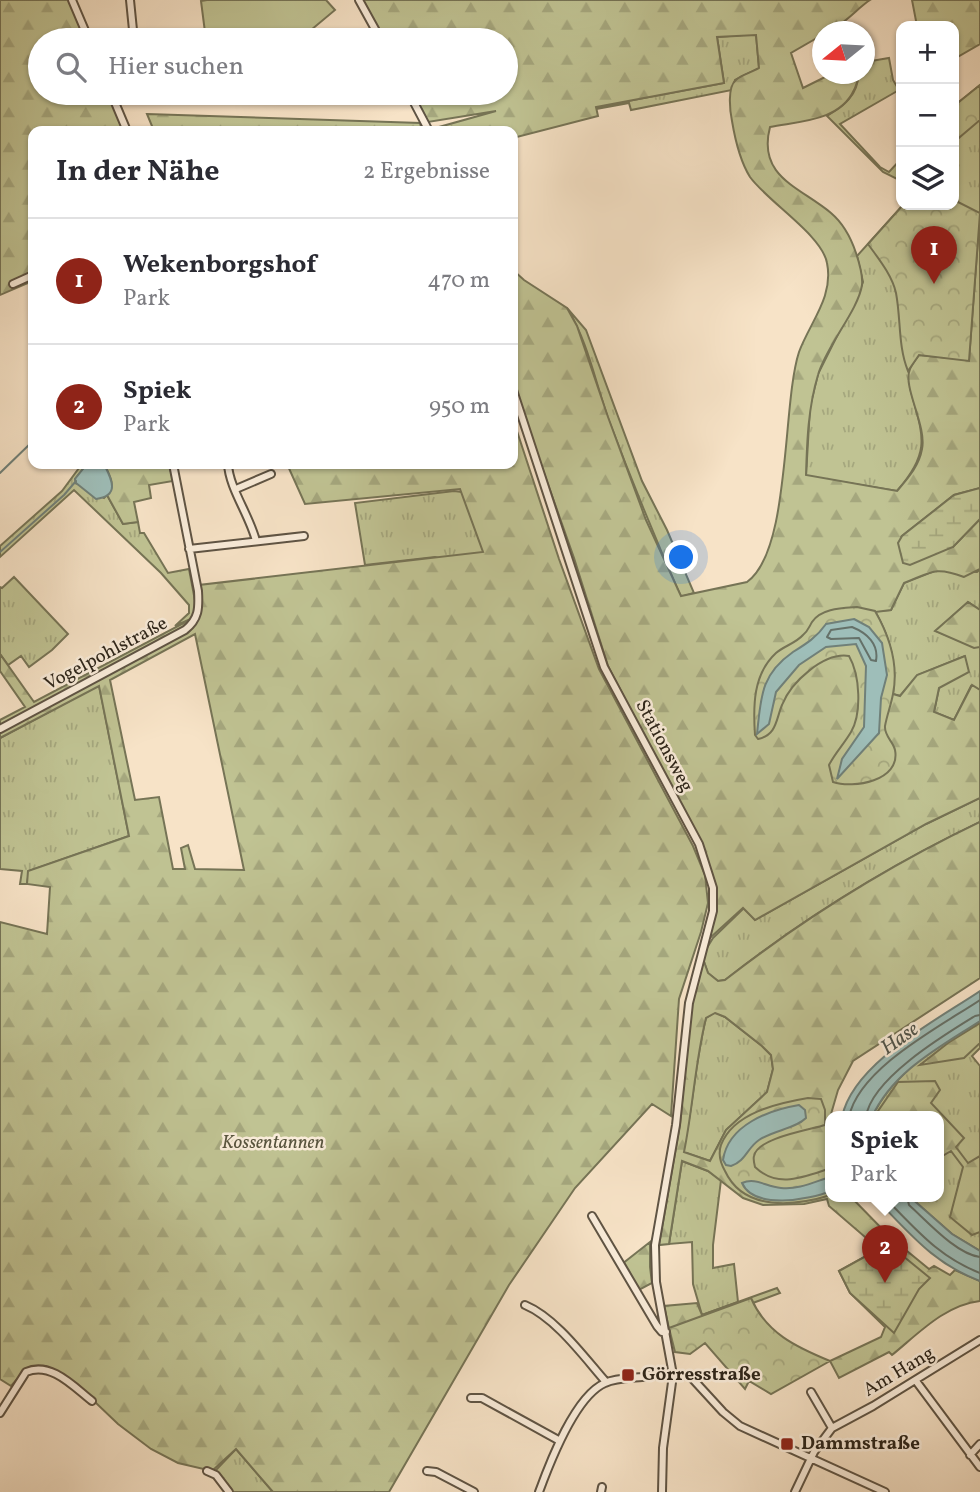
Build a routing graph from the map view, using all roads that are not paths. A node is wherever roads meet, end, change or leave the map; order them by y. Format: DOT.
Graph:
graph roads {
  1 [pos="72,0"];
  2 [pos="130,0"];
  3 [pos="359,0"];
  4 [pos="84,28"];
  5 [pos="133,28"];
  6 [pos="374,28"];
  7 [pos="116,105"];
  8 [pos="415,105"];
  9 [pos="125,126"];
  10 [pos="426,126"];
  11 [pos="28,277"];
  12 [pos="13,284"];
  13 [pos="518,405"];
  14 [pos="174,469"];
  15 [pos="228,469"];
  16 [pos="271,474"];
  17 [pos="236,489"];
  18 [pos="304,536"];
  19 [pos="256,541"];
  20 [pos="189,549"];
  21 [pos="0,729"];
  22 [pos="592,1216"];
  23 [pos="526,1305"];
  24 [pos="666,1332"];
  25 [pos="980,1340"];
  26 [pos="673,1375"];
  27 [pos="916,1381"];
  28 [pos="606,1382"];
  29 [pos="811,1392"];
  30 [pos="471,1398"];
  31 [pos="92,1401"];
  32 [pos="0,1413"];
  33 [pos="832,1428"];
  34 [pos="561,1441"];
  35 [pos="980,1444"];
  36 [pos="970,1455"];
  37 [pos="810,1458"];
  38 [pos="980,1467"];
  39 [pos="207,1471"];
  40 [pos="427,1471"];
  41 [pos="229,1492"];
  42 [pos="474,1492"];
  43 [pos="539,1492"];
  44 [pos="662,1492"];
  45 [pos="795,1492"];
  46 [pos="885,1492"];
  1 -- 4 [label="street"];
  2 -- 5 [label="street"];
  3 -- 6 [label="street"];
  7 -- 9 [label="street"];
  8 -- 10 [label="street"];
  11 -- 12 [label="street"];
  13 -- 24 [label="street, Stationsweg"];
  14 -- 20 [label="street, Vogelpohlstraße"];
  15 -- 17 [label="street"];
  16 -- 17 [label="street"];
  17 -- 19 [label="street"];
  18 -- 19 [label="street"];
  19 -- 20 [label="street"];
  20 -- 21 [label="street, Vogelpohlstraße"];
  22 -- 24 [label="street"];
  23 -- 28 [label="street"];
  24 -- 26 [label="street, Stationsweg"];
  25 -- 27 [label="street, Am Hang"];
  26 -- 28 [label="street"];
  26 -- 37 [label="street"];
  26 -- 44 [label="street, Stationsweg"];
  27 -- 33 [label="street, Am Hang"];
  27 -- 36 [label="street"];
  28 -- 34 [label="street"];
  29 -- 33 [label="street"];
  30 -- 34 [label="street"];
  31 -- 32 [label="street"];
  33 -- 37 [label="street, Am Hang"];
  34 -- 43 [label="street"];
  35 -- 36 [label="street"];
  36 -- 38 [label="street"];
  37 -- 45 [label="street, Am Hang"];
  37 -- 46 [label="street"];
  39 -- 41 [label="street"];
  40 -- 42 [label="street"];
}
